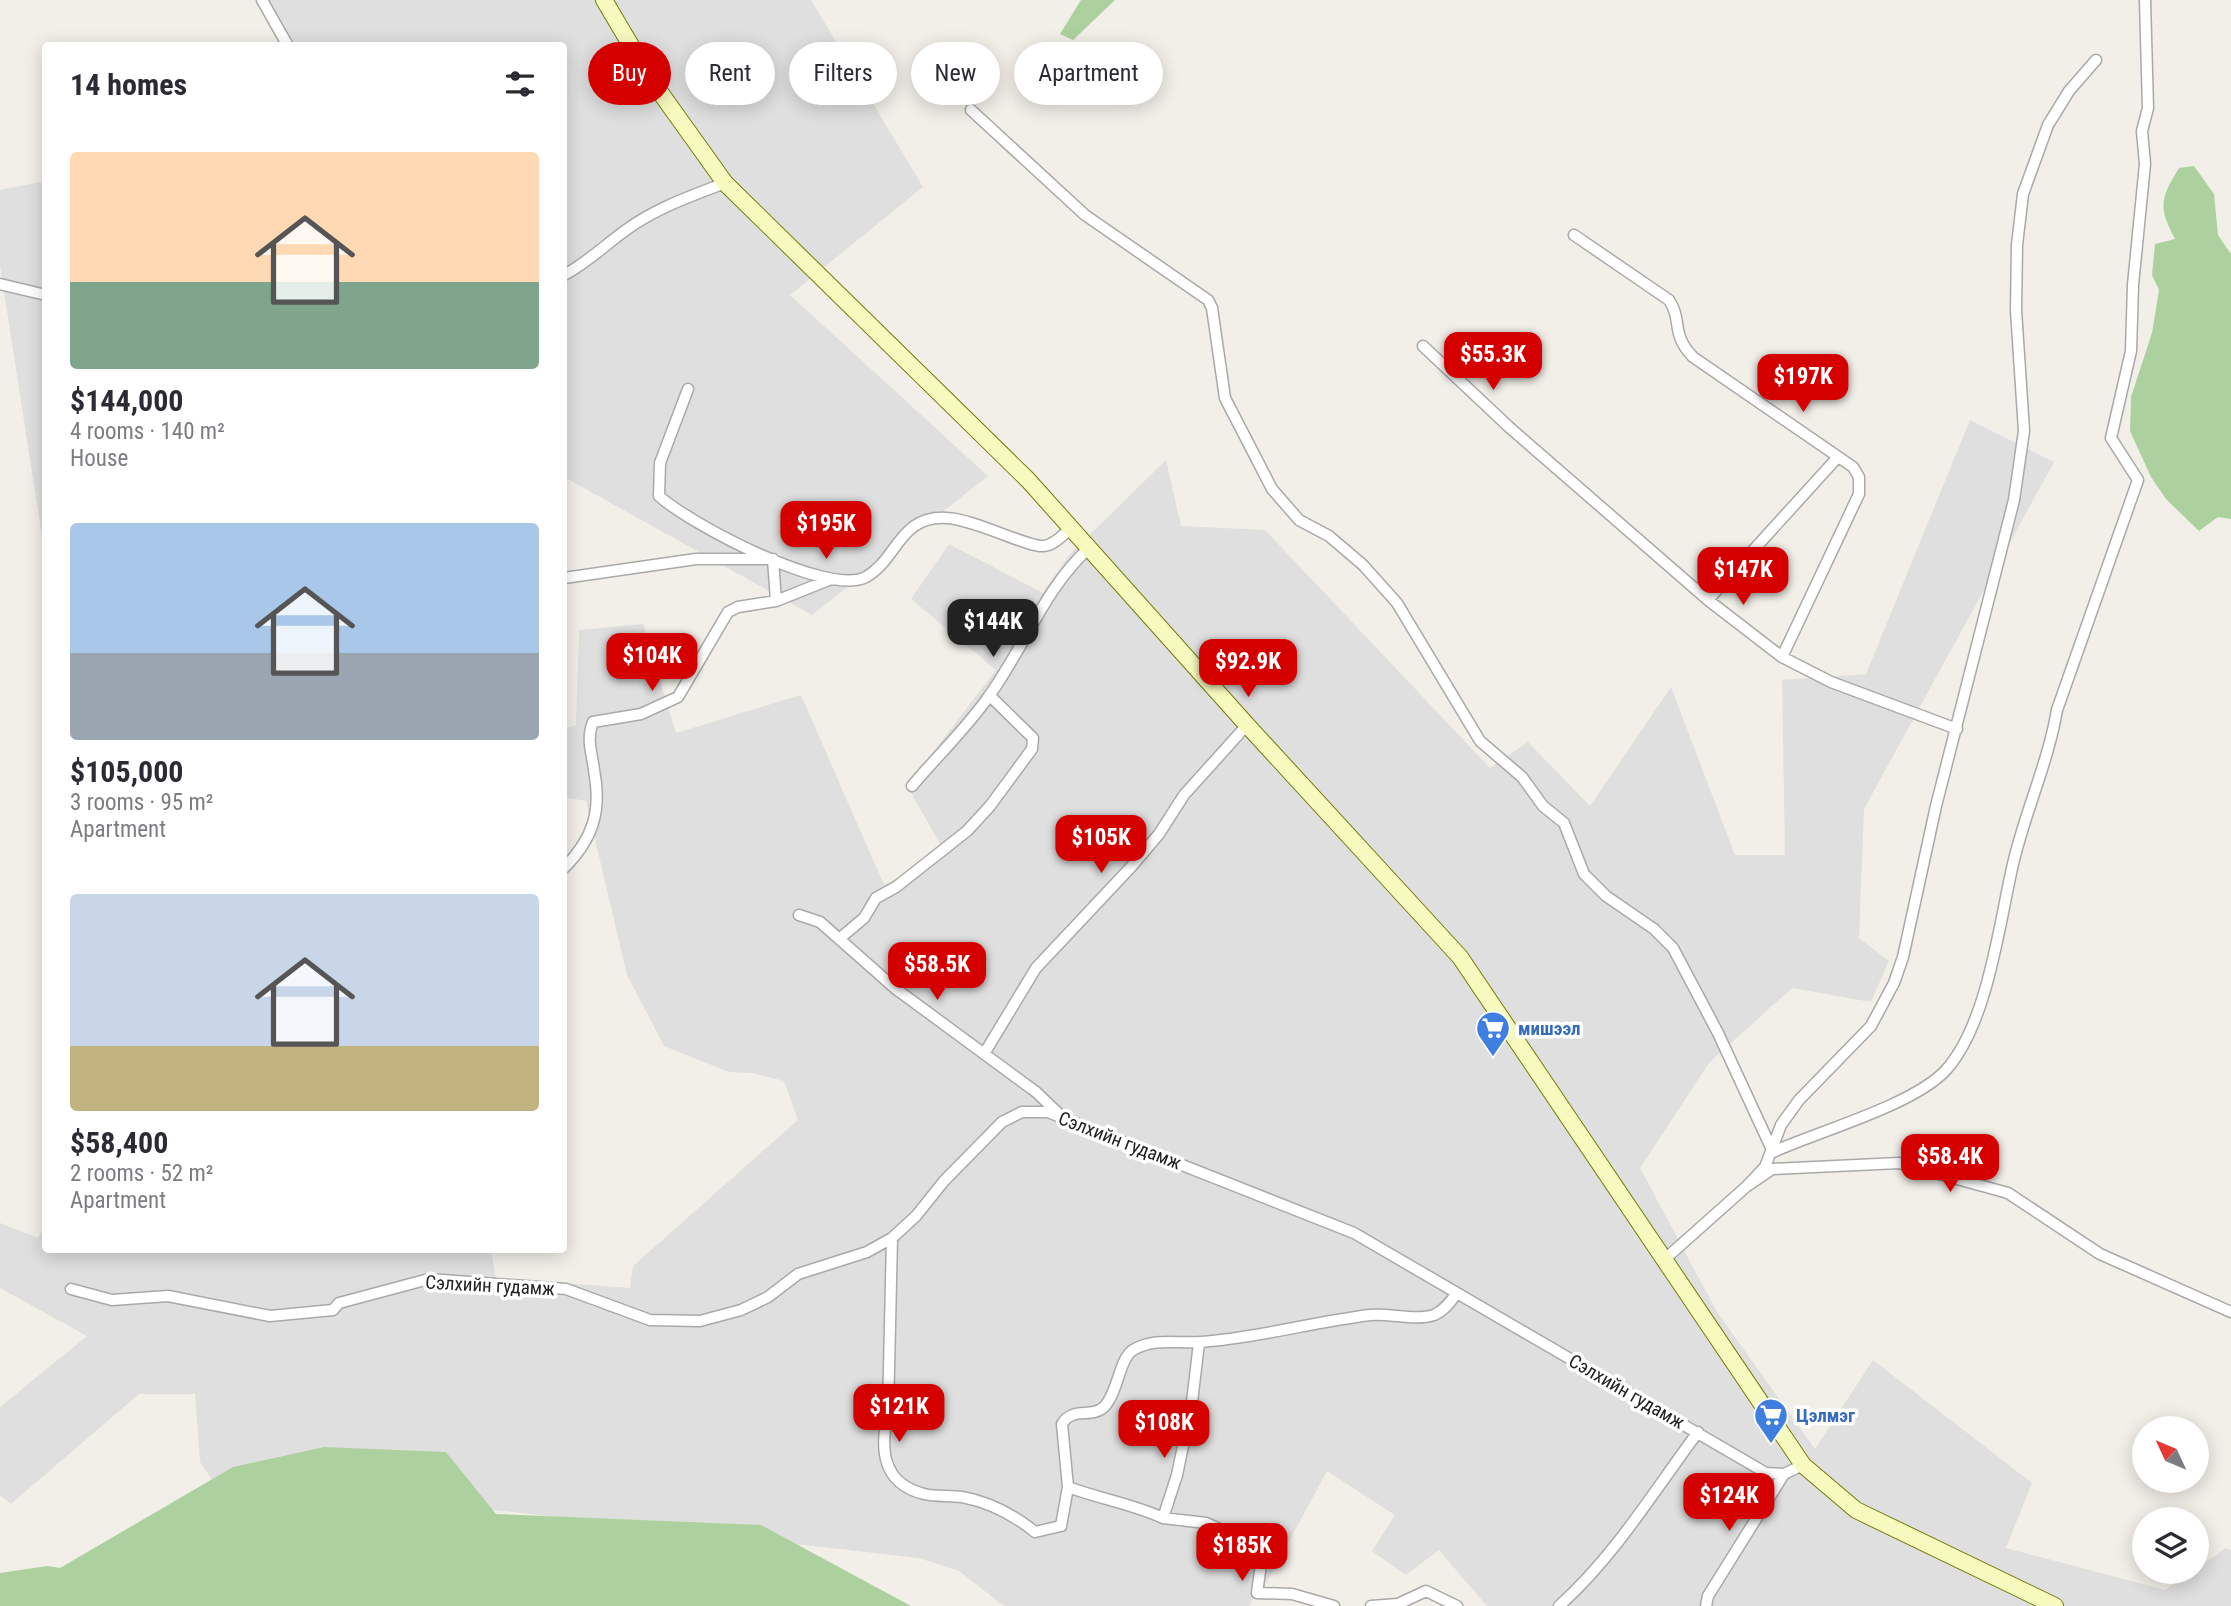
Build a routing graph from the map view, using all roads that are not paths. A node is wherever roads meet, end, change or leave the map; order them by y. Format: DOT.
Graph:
graph roads {
  1 [pos="262,0"];
  2 [pos="604,0"];
  3 [pos="2145,0"];
  4 [pos="286,42"];
  5 [pos="2096,60"];
  6 [pos="971,110"];
  7 [pos="725,183"];
  8 [pos="1574,235"];
  9 [pos="567,274"];
  10 [pos="0,284"];
  11 [pos="42,294"];
  12 [pos="1423,346"];
  13 [pos="688,389"];
  14 [pos="1837,458"];
  15 [pos="1070,529"];
  16 [pos="1089,548"];
  17 [pos="773,559"];
  18 [pos="567,578"];
  19 [pos="831,579"];
  20 [pos="1709,600"];
  21 [pos="776,601"];
  22 [pos="1782,657"];
  23 [pos="990,696"];
  24 [pos="1247,725"];
  25 [pos="1957,729"];
  26 [pos="912,786"];
  27 [pos="567,865"];
  28 [pos="799,915"];
  29 [pos="839,939"];
  30 [pos="988,1049"];
  31 [pos="1061,1116"];
  32 [pos="1773,1152"];
  33 [pos="1746,1186"];
  34 [pos="892,1238"];
  35 [pos="1665,1259"];
  36 [pos="71,1289"];
  37 [pos="1457,1293"];
  38 [pos="2231,1312"];
  39 [pos="1199,1343"];
  40 [pos="1698,1432"];
  41 [pos="1803,1465"];
  42 [pos="1784,1474"];
  43 [pos="1068,1487"];
  44 [pos="1163,1518"];
  45 [pos="1334,1606"];
  46 [pos="1371,1606"];
  47 [pos="1457,1606"];
  48 [pos="1559,1606"];
  49 [pos="1706,1606"];
  50 [pos="2055,1606"];
  1 -- 4 [label="street"];
  2 -- 7 [label="main road"];
  3 -- 32 [label="street"];
  5 -- 25 [label="street"];
  6 -- 32 [label="street"];
  7 -- 9 [label="street"];
  7 -- 15 [label="main road"];
  8 -- 14 [label="street"];
  10 -- 11 [label="street"];
  12 -- 20 [label="street"];
  13 -- 17 [label="street"];
  14 -- 20 [label="street"];
  14 -- 22 [label="street"];
  15 -- 16 [label="main road"];
  15 -- 19 [label="street"];
  16 -- 23 [label="street"];
  16 -- 24 [label="main road"];
  17 -- 18 [label="street"];
  17 -- 19 [label="street"];
  17 -- 21 [label="street"];
  19 -- 21 [label="street"];
  20 -- 22 [label="street"];
  21 -- 27 [label="street"];
  22 -- 25 [label="street"];
  23 -- 26 [label="street"];
  23 -- 29 [label="street"];
  24 -- 30 [label="street"];
  24 -- 35 [label="main road"];
  25 -- 32 [label="street"];
  28 -- 29 [label="street"];
  29 -- 31 [label="street"];
  31 -- 34 [label="street, Сэлхийн гудамж"];
  31 -- 37 [label="street, Сэлхийн гудамж"];
  32 -- 33 [label="street"];
  33 -- 35 [label="street"];
  33 -- 38 [label="street"];
  34 -- 36 [label="street, Сэлхийн гудамж"];
  34 -- 43 [label="street"];
  35 -- 41 [label="main road"];
  37 -- 39 [label="street"];
  37 -- 40 [label="street, Сэлхийн гудамж"];
  39 -- 43 [label="street"];
  39 -- 44 [label="street"];
  40 -- 42 [label="street, Сэлхийн гудамж"];
  40 -- 48 [label="street"];
  41 -- 42 [label="street"];
  41 -- 50 [label="main road"];
  42 -- 49 [label="street"];
  43 -- 44 [label="street"];
  44 -- 45 [label="street"];
  46 -- 47 [label="street"];
}
